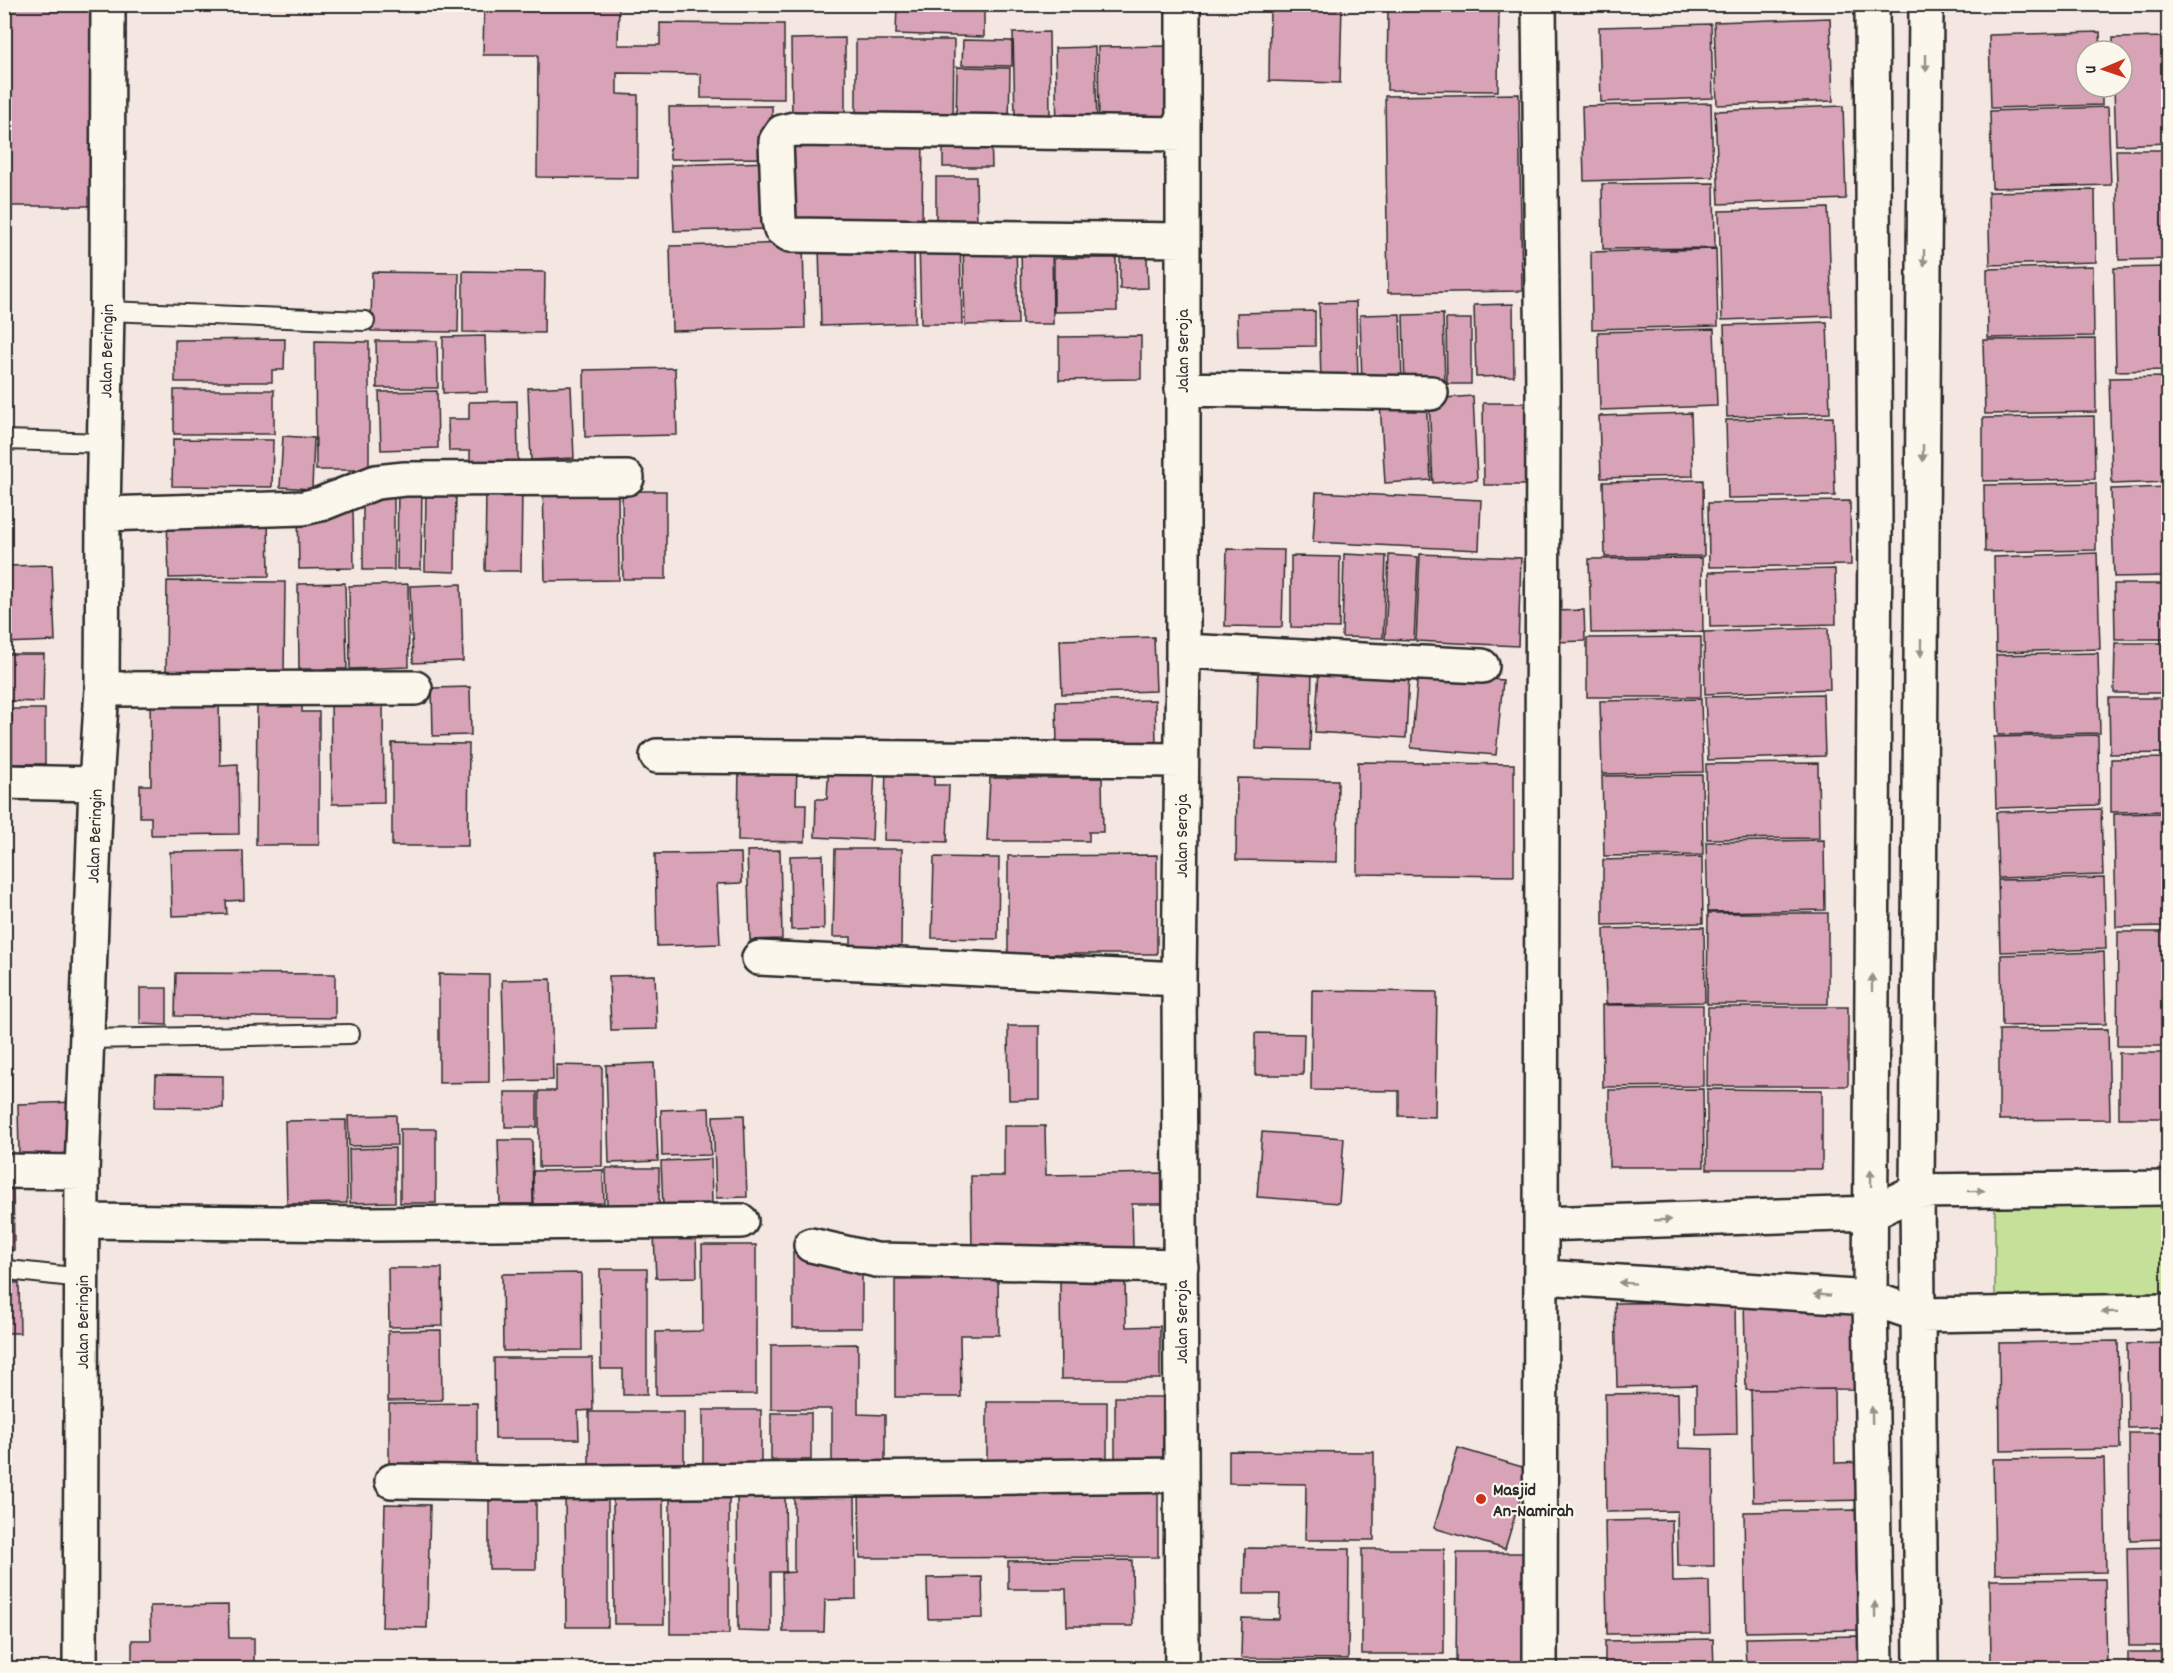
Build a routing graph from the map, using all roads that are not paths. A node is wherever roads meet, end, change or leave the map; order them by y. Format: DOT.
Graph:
graph roads {
  1 [pos="108,4"];
  2 [pos="1183,4"];
  3 [pos="1539,4"];
  4 [pos="1872,4"];
  5 [pos="1926,4"];
  6 [pos="1183,134"];
  7 [pos="1182,240"];
  8 [pos="107,311"];
  9 [pos="365,321"];
  10 [pos="1182,389"];
  11 [pos="1431,393"];
  12 [pos="4,440"];
  13 [pos="105,443"];
  14 [pos="627,478"];
  15 [pos="103,514"];
  16 [pos="1922,527"];
  17 [pos="1875,528"];
  18 [pos="1183,651"];
  19 [pos="1482,666"];
  20 [pos="415,688"];
  21 [pos="102,689"];
  22 [pos="657,756"];
  23 [pos="1181,760"];
  24 [pos="4,782"];
  25 [pos="96,784"];
  26 [pos="759,958"];
  27 [pos="1179,979"];
  28 [pos="350,1034"];
  29 [pos="87,1039"];
  30 [pos="4,1171"];
  31 [pos="82,1172"];
  32 [pos="2169,1188"];
  33 [pos="1917,1191"];
  34 [pos="1871,1213"];
  35 [pos="82,1221"];
  36 [pos="741,1221"];
  37 [pos="1542,1224"];
  38 [pos="812,1245"];
  39 [pos="1180,1266"];
  40 [pos="8,1270"];
  41 [pos="1543,1277"];
  42 [pos="82,1278"];
  43 [pos="1870,1298"];
  44 [pos="2169,1311"];
  45 [pos="1920,1315"];
  46 [pos="1181,1475"];
  47 [pos="392,1481"];
  48 [pos="80,1668"];
  49 [pos="1182,1668"];
  50 [pos="1540,1668"];
  51 [pos="1876,1668"];
  52 [pos="1921,1668"];
  1 -- 8 [label="street, Jalan Beringin"];
  2 -- 6 [label="street, Jalan Seroja"];
  3 -- 37 [label="street"];
  4 -- 17 [label="street"];
  5 -- 16 [label="street, one-way"];
  6 -- 7 [label="street, Jalan Seroja"];
  6 -- 7 [label="street"];
  7 -- 10 [label="street, Jalan Seroja"];
  8 -- 9 [label="lane"];
  8 -- 13 [label="street, Jalan Beringin"];
  10 -- 11 [label="street"];
  10 -- 18 [label="street, Jalan Seroja"];
  12 -- 13 [label="lane"];
  13 -- 15 [label="street, Jalan Beringin"];
  14 -- 15 [label="street"];
  15 -- 21 [label="street, Jalan Beringin"];
  16 -- 17 [label="street"];
  16 -- 33 [label="street, one-way"];
  34 -- 17 [label="street, one-way"];
  18 -- 19 [label="street"];
  18 -- 23 [label="street, Jalan Seroja"];
  20 -- 21 [label="street"];
  21 -- 25 [label="street, Jalan Beringin"];
  22 -- 23 [label="street"];
  23 -- 27 [label="street, Jalan Seroja"];
  24 -- 25 [label="street"];
  25 -- 29 [label="street, Jalan Beringin"];
  26 -- 27 [label="street"];
  27 -- 39 [label="street, Jalan Seroja"];
  28 -- 29 [label="lane"];
  29 -- 31 [label="street, Jalan Beringin"];
  30 -- 31 [label="street"];
  31 -- 35 [label="street, Jalan Beringin"];
  33 -- 32 [label="street, one-way"];
  33 -- 34 [label="street"];
  33 -- 45 [label="street"];
  37 -- 34 [label="street, one-way"];
  34 -- 43 [label="street"];
  35 -- 36 [label="street"];
  35 -- 42 [label="street, Jalan Beringin"];
  37 -- 41 [label="street"];
  38 -- 39 [label="street"];
  39 -- 46 [label="street, Jalan Seroja"];
  40 -- 42 [label="lane"];
  43 -- 41 [label="street, one-way"];
  41 -- 50 [label="street"];
  42 -- 48 [label="street, Jalan Beringin"];
  43 -- 45 [label="street"];
  51 -- 43 [label="street, one-way"];
  44 -- 45 [label="street, one-way"];
  45 -- 52 [label="street"];
  46 -- 47 [label="street"];
  46 -- 49 [label="street, Jalan Seroja"];
}
